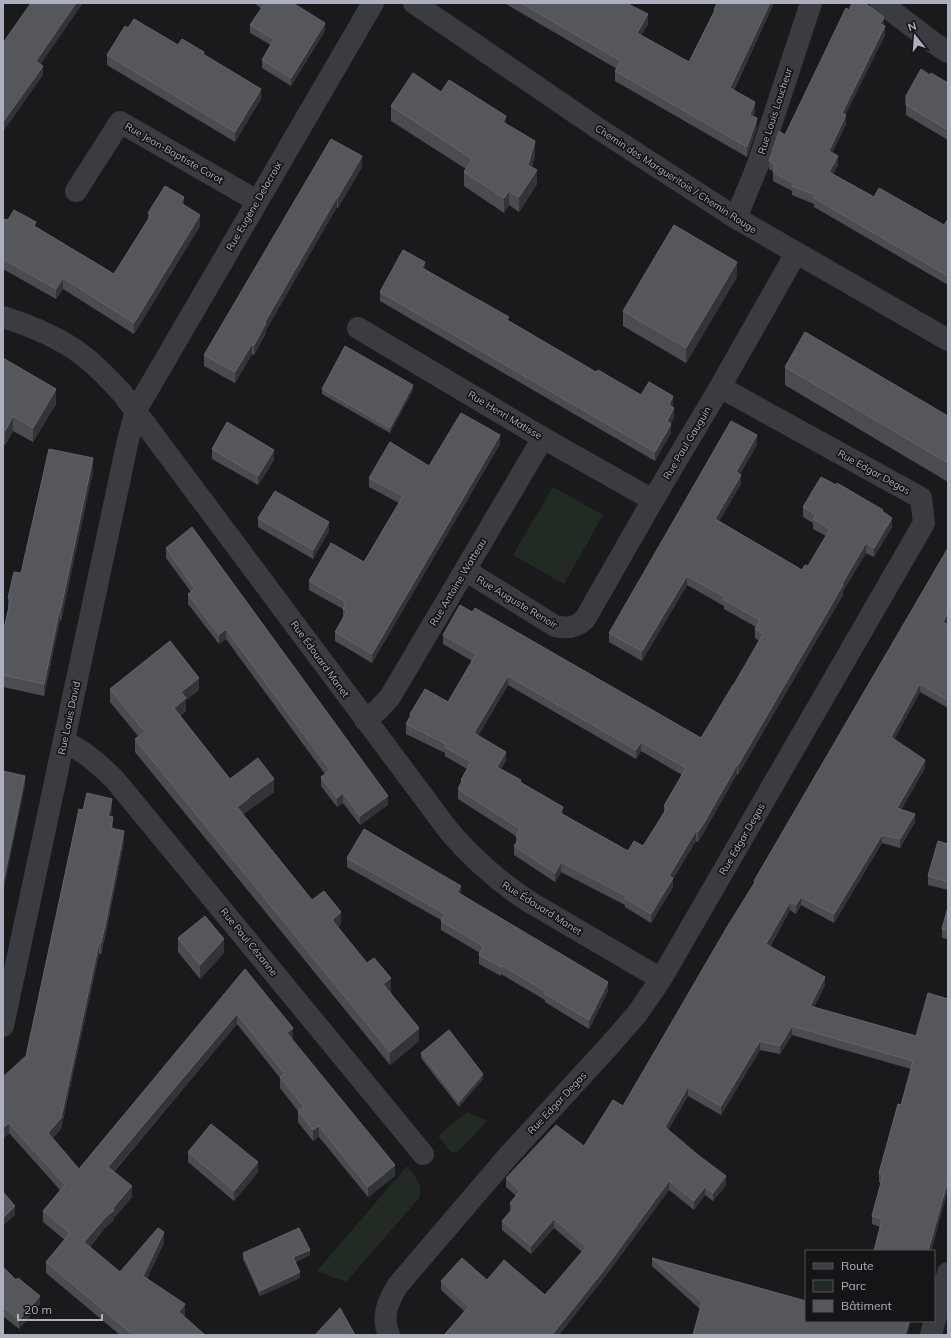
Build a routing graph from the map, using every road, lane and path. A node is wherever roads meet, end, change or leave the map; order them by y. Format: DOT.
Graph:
graph roads {
  1 [pos="373,3"];
  2 [pos="811,3"];
  3 [pos="881,3"];
  4 [pos="421,5"];
  5 [pos="948,52"];
  6 [pos="76,191"];
  7 [pos="257,201"];
  8 [pos="736,218"];
  9 [pos="796,254"];
  10 [pos="3,317"];
  11 [pos="358,328"];
  12 [pos="948,340"];
  13 [pos="720,387"];
  14 [pos="136,410"];
  15 [pos="543,438"];
  16 [pos="653,500"];
  17 [pos="465,570"];
  18 [pos="571,628"];
  19 [pos="365,720"];
  20 [pos="64,741"];
  21 [pos="661,979"];
  22 [pos="3,1026"];
  23 [pos="423,1154"];
  24 [pos="948,1273"];
  25 [pos="935,1320"];
  26 [pos="935,1322"];
  27 [pos="389,1335"];
  28 [pos="931,1335"];
  1 -- 7 [label="street, Rue Eugène Delacroix"];
  2 -- 8 [label="street, Rue Louis Loucheur"];
  3 -- 5 [label="street"];
  4 -- 8 [label="street, Chemin des Margueritois / Chemin Rouge"];
  6 -- 7 [label="street, Rue Jean-Baptiste Corot"];
  7 -- 14 [label="street, Rue Eugène Delacroix"];
  8 -- 9 [label="street, Chemin des Margueritois / Chemin Rouge"];
  9 -- 12 [label="street, Chemin des Margueritois / Chemin Rouge"];
  9 -- 13 [label="street, Rue Paul Gauguin"];
  10 -- 14 [label="street, Rue Édouard Manet"];
  11 -- 15 [label="street, Rue Henri Matisse"];
  13 -- 16 [label="street, Rue Paul Gauguin"];
  13 -- 21 [label="street, Rue Edgar Degas"];
  14 -- 19 [label="street, Rue Édouard Manet"];
  14 -- 20 [label="street, Rue Louis David"];
  15 -- 16 [label="street, Rue Henri Matisse"];
  15 -- 17 [label="street, Rue Antoine Watteau"];
  16 -- 18 [label="street, Rue Paul Gauguin"];
  17 -- 18 [label="street, Rue Auguste Renoir"];
  17 -- 19 [label="street, Rue Antoine Watteau"];
  19 -- 21 [label="street, Rue Édouard Manet"];
  20 -- 22 [label="street, Rue Louis David"];
  20 -- 23 [label="street, Rue Paul Cézanne"];
  21 -- 27 [label="street, Rue Edgar Degas"];
  24 -- 25 [label="street"];
  26 -- 28 [label="street"];
}
